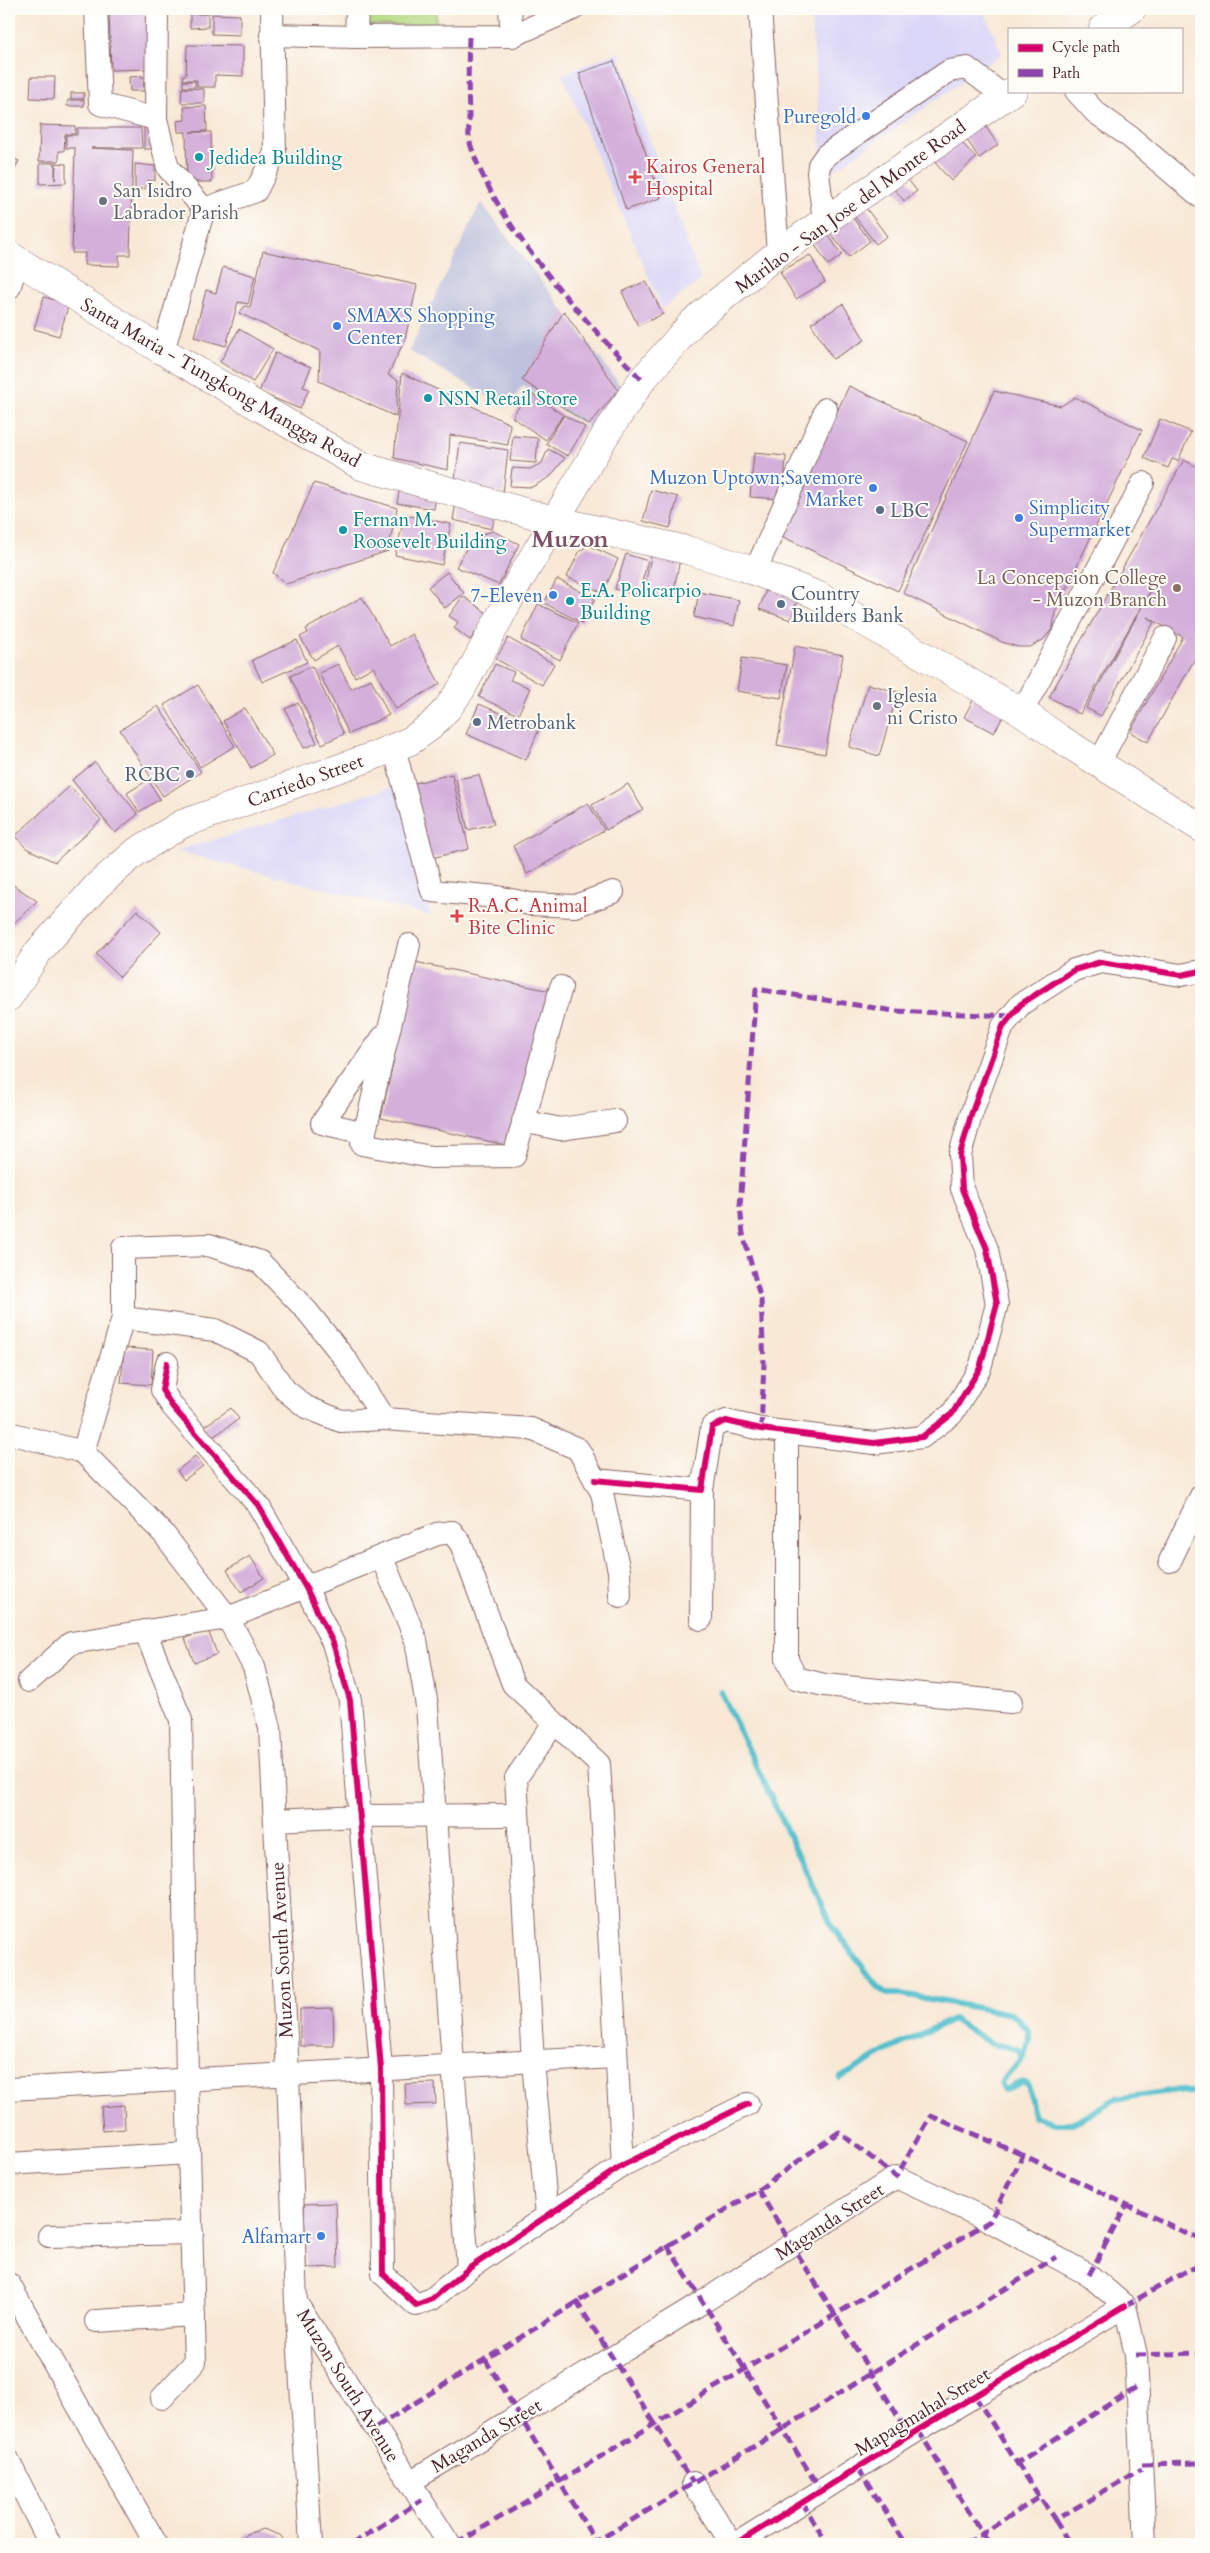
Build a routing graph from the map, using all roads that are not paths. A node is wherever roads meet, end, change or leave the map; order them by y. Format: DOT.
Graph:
graph roads {
  1 [pos="96,9"];
  2 [pos="157,9"];
  3 [pos="272,9"];
  4 [pos="357,9"];
  5 [pos="510,9"];
  6 [pos="573,9"];
  7 [pos="760,9"];
  8 [pos="1132,9"];
  9 [pos="1104,28"];
  10 [pos="271,35"];
  11 [pos="512,36"];
  12 [pos="356,37"];
  13 [pos="1077,92"];
  14 [pos="1009,94"];
  15 [pos="156,119"];
  16 [pos="1201,197"];
  17 [pos="204,209"];
  18 [pos="824,221"];
  19 [pos="778,253"];
  20 [pos="13,258"];
  21 [pos="9,288"];
  22 [pos="163,351"];
  23 [pos="826,409"];
  24 [pos="1143,483"];
  25 [pos="554,520"];
  26 [pos="755,572"];
  27 [pos="1165,638"];
  28 [pos="1022,712"];
  29 [pos="394,748"];
  30 [pos="1099,763"];
  31 [pos="1201,828"];
  32 [pos="613,892"];
  33 [pos="409,945"];
  34 [pos="1201,971"];
  35 [pos="560,986"];
  36 [pos="9,997"];
  37 [pos="389,1028"];
  38 [pos="615,1120"];
  39 [pos="523,1121"];
  40 [pos="364,1133"];
  41 [pos="123,1318"];
  42 [pos="167,1363"];
  43 [pos="384,1419"];
  44 [pos="787,1432"];
  45 [pos="9,1433"];
  46 [pos="83,1452"];
  47 [pos="595,1480"];
  48 [pos="702,1490"];
  49 [pos="1201,1496"];
  50 [pos="382,1558"];
  51 [pos="1170,1561"];
  52 [pos="306,1588"];
  53 [pos="620,1596"];
  54 [pos="228,1618"];
  55 [pos="701,1619"];
  56 [pos="145,1631"];
  57 [pos="30,1681"];
  58 [pos="1011,1702"];
  59 [pos="554,1723"];
  60 [pos="518,1815"];
  61 [pos="360,1816"];
  62 [pos="437,1816"];
  63 [pos="275,1820"];
  64 [pos="615,2057"];
  65 [pos="532,2062"];
  66 [pos="453,2066"];
  67 [pos="381,2069"];
  68 [pos="288,2074"];
  69 [pos="187,2079"];
  70 [pos="9,2089"];
  71 [pos="748,2104"];
  72 [pos="190,2153"];
  73 [pos="9,2164"];
  74 [pos="623,2165"];
  75 [pos="547,2216"];
  76 [pos="192,2233"];
  77 [pos="49,2236"];
  78 [pos="468,2270"];
  79 [pos="9,2284"];
  80 [pos="296,2302"];
  81 [pos="1125,2306"];
  82 [pos="194,2316"];
  83 [pos="96,2321"];
  84 [pos="162,2398"];
  85 [pos="9,2462"];
  86 [pos="410,2482"];
  87 [pos="692,2483"];
  88 [pos="50,2544"];
  89 [pos="156,2544"];
  90 [pos="311,2544"];
  91 [pos="449,2544"];
  92 [pos="732,2544"];
  93 [pos="736,2544"];
  94 [pos="1145,2544"];
  1 -- 15 [label="street"];
  2 -- 15 [label="street"];
  3 -- 10 [label="street"];
  4 -- 12 [label="street"];
  5 -- 11 [label="street"];
  6 -- 11 [label="street"];
  7 -- 19 [label="street"];
  8 -- 9 [label="main road"];
  10 -- 12 [label="street"];
  10 -- 17 [label="street"];
  11 -- 12 [label="street"];
  13 -- 16 [label="street"];
  14 -- 18 [label="main road, Marilao - San Jose del Monte Road"];
  14 -- 18 [label="street"];
  15 -- 17 [label="street"];
  17 -- 22 [label="street"];
  18 -- 19 [label="main road, Marilao - San Jose del Monte Road"];
  19 -- 25 [label="main road, Marilao - San Jose del Monte Road"];
  20 -- 21 [label="street"];
  20 -- 22 [label="main road, Santa Maria - Tungkong Mangga Road"];
  22 -- 25 [label="main road, Santa Maria - Tungkong Mangga Road"];
  23 -- 26 [label="street"];
  24 -- 28 [label="street"];
  25 -- 26 [label="main road, Santa Maria - Tungkong Mangga Road"];
  25 -- 29 [label="main road, Carriedo Street"];
  26 -- 28 [label="main road, Santa Maria - Tungkong Mangga Road"];
  27 -- 30 [label="street"];
  28 -- 30 [label="main road, Santa Maria - Tungkong Mangga Road"];
  29 -- 32 [label="street"];
  29 -- 36 [label="main road, Carriedo Street"];
  30 -- 31 [label="main road, Santa Maria - Tungkong Mangga Road"];
  33 -- 37 [label="street"];
  34 -- 44 [label="street"];
  35 -- 39 [label="street"];
  37 -- 40 [label="street"];
  37 -- 40 [label="street"];
  38 -- 39 [label="street"];
  39 -- 40 [label="street"];
  41 -- 43 [label="street"];
  41 -- 43 [label="street"];
  41 -- 46 [label="street"];
  42 -- 52 [label="street"];
  43 -- 47 [label="street"];
  44 -- 48 [label="street"];
  44 -- 58 [label="street"];
  45 -- 46 [label="street"];
  46 -- 54 [label="street, Muzon South Avenue"];
  47 -- 48 [label="street"];
  47 -- 53 [label="street"];
  48 -- 55 [label="street"];
  49 -- 51 [label="street"];
  50 -- 52 [label="street"];
  50 -- 59 [label="street"];
  50 -- 62 [label="street"];
  52 -- 54 [label="street"];
  52 -- 61 [label="street"];
  54 -- 56 [label="street"];
  54 -- 63 [label="street, Muzon South Avenue"];
  56 -- 57 [label="street"];
  56 -- 69 [label="street"];
  59 -- 60 [label="street"];
  59 -- 64 [label="street"];
  60 -- 62 [label="street"];
  60 -- 65 [label="street"];
  61 -- 62 [label="street"];
  61 -- 63 [label="street"];
  61 -- 67 [label="street"];
  62 -- 66 [label="street"];
  63 -- 68 [label="street, Muzon South Avenue"];
  64 -- 65 [label="street"];
  64 -- 74 [label="street"];
  65 -- 66 [label="street"];
  65 -- 75 [label="street"];
  66 -- 67 [label="street"];
  66 -- 78 [label="street"];
  67 -- 68 [label="street"];
  67 -- 78 [label="street"];
  68 -- 69 [label="street"];
  68 -- 80 [label="street, Muzon South Avenue"];
  69 -- 70 [label="street"];
  69 -- 72 [label="street"];
  71 -- 74 [label="street"];
  72 -- 73 [label="street"];
  72 -- 76 [label="street"];
  74 -- 75 [label="street"];
  75 -- 78 [label="street"];
  76 -- 77 [label="street"];
  76 -- 82 [label="street"];
  79 -- 89 [label="street"];
  80 -- 86 [label="street, Muzon South Avenue"];
  80 -- 90 [label="street"];
  81 -- 86 [label="street, Maganda Street"];
  81 -- 93 [label="street, Mapagmahal Street"];
  81 -- 94 [label="street"];
  82 -- 83 [label="street"];
  82 -- 84 [label="street"];
  85 -- 88 [label="street"];
  86 -- 91 [label="street, Muzon South Avenue"];
  87 -- 92 [label="street"];
}
